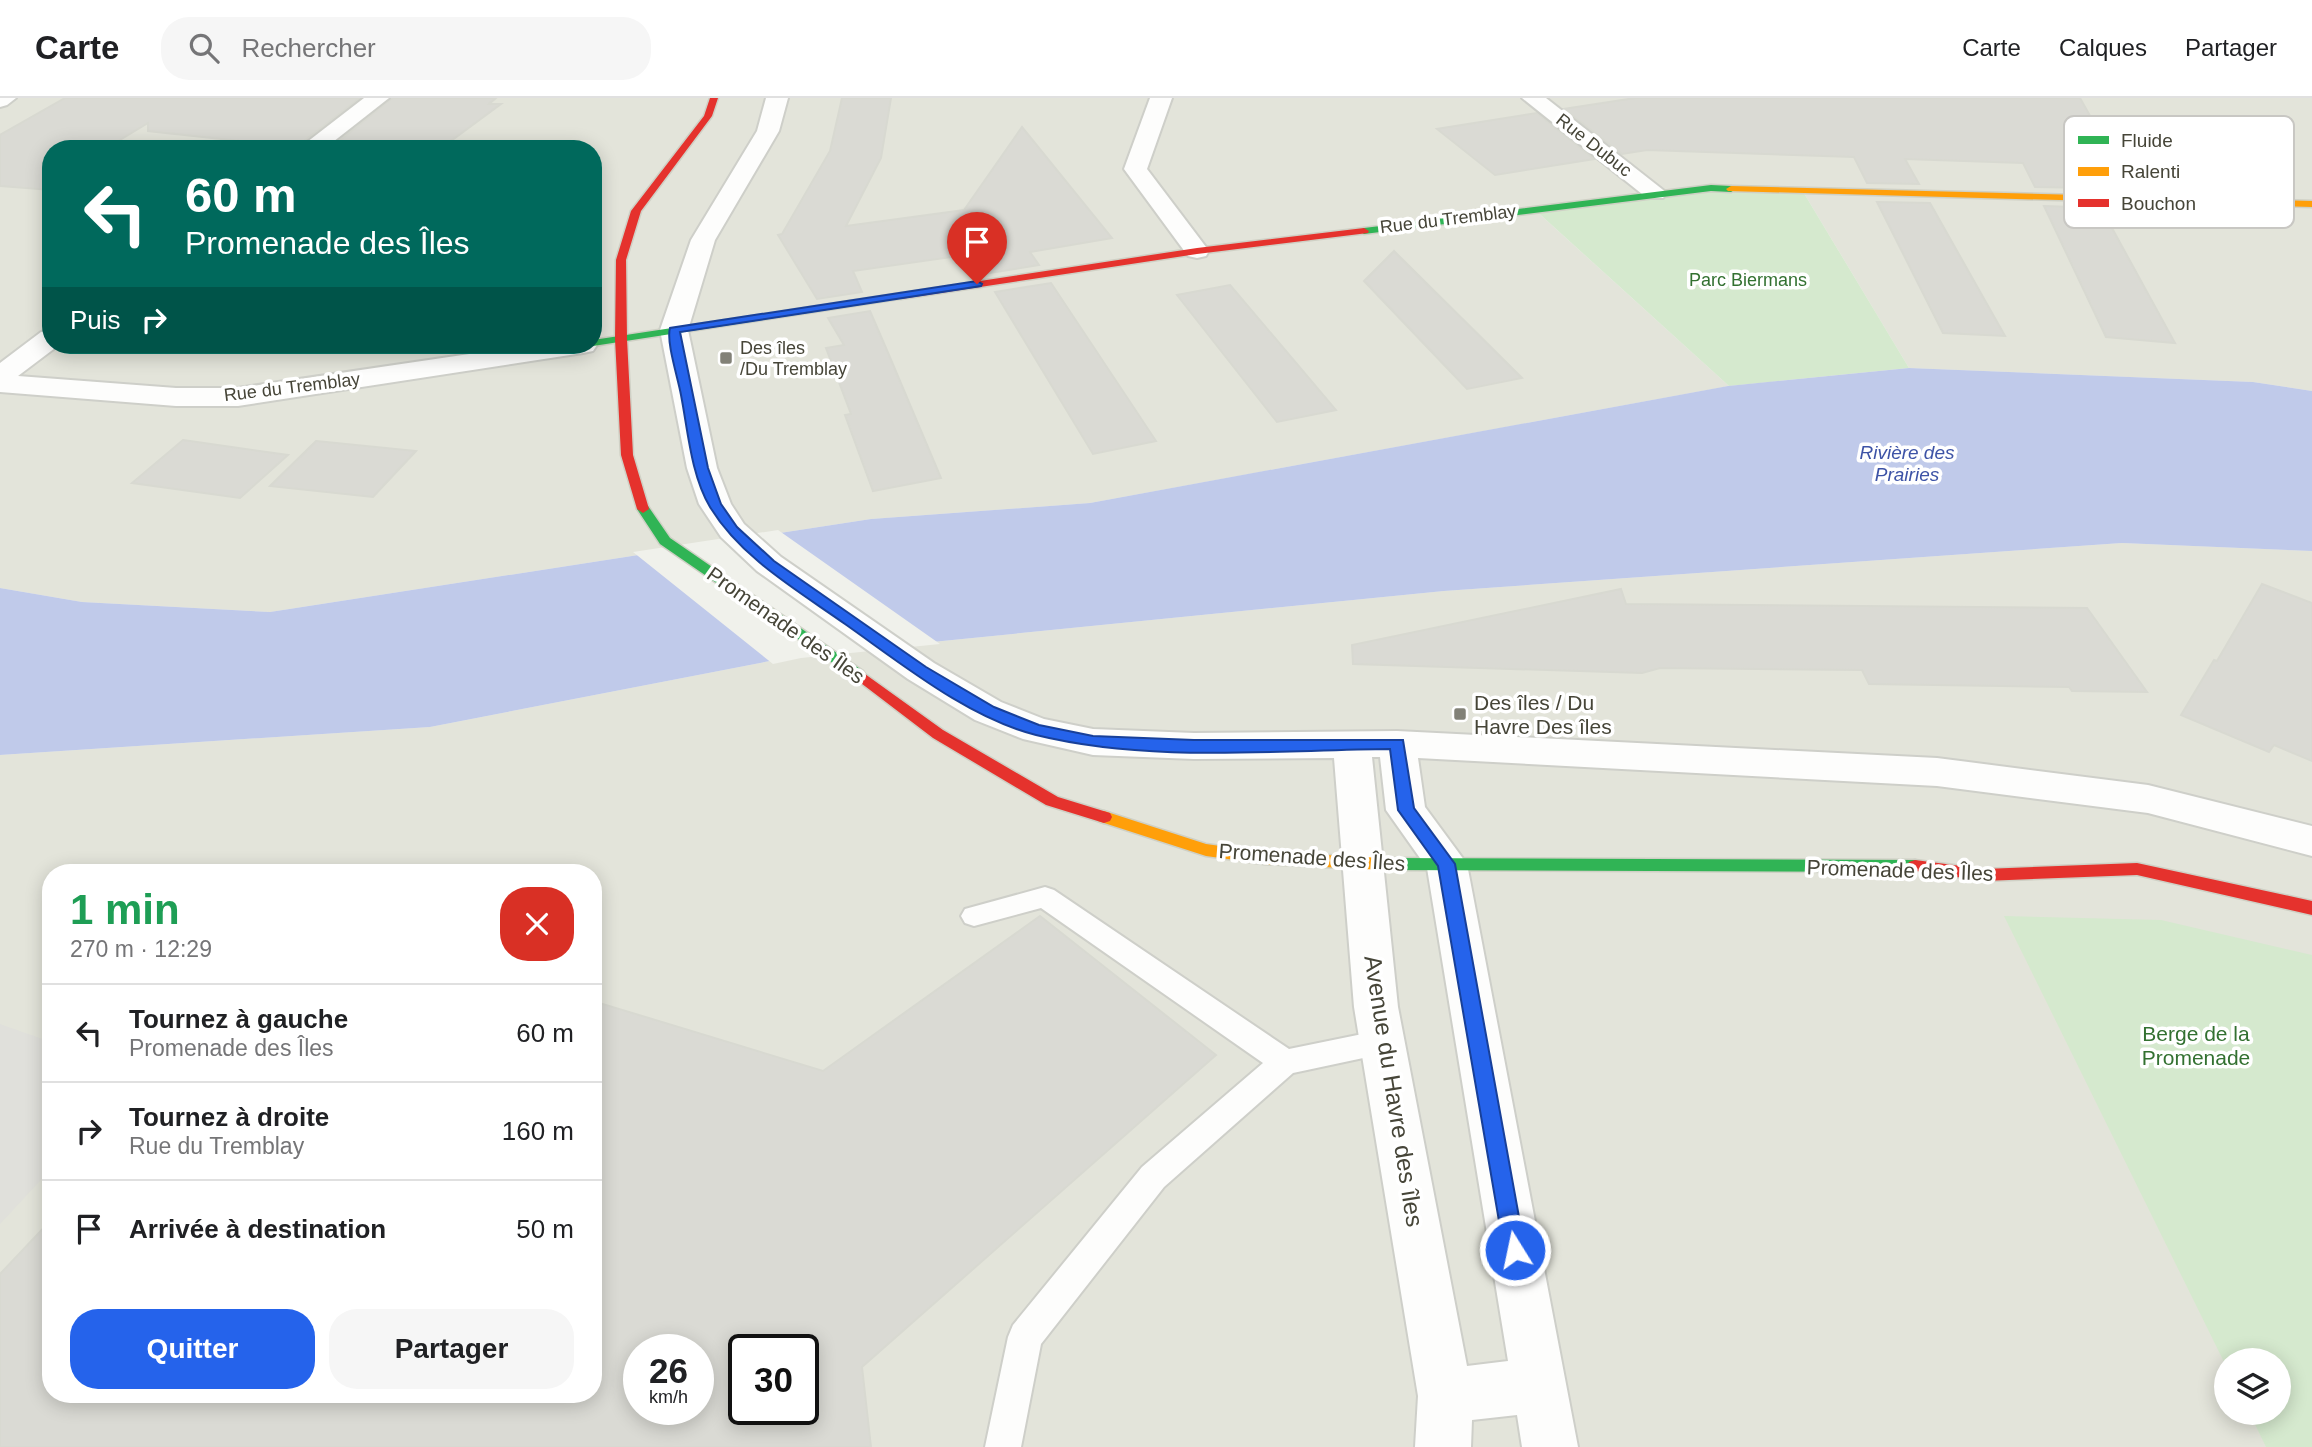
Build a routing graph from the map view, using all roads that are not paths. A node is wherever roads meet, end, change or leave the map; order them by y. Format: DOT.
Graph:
graph roads {
  1 [pos="5,98"];
  2 [pos="377,98"];
  3 [pos="714,98"];
  4 [pos="777,98"];
  5 [pos="1161,98"];
  6 [pos="1533,98"];
  7 [pos="0,101"];
  8 [pos="321,140"];
  9 [pos="1655,193"];
  10 [pos="2064,198"];
  11 [pos="1197,251"];
  12 [pos="674,330"];
  13 [pos="621,339"];
  14 [pos="602,342"];
  15 [pos="42,345"];
  16 [pos="523,354"];
  17 [pos="0,376"];
  18 [pos="0,383"];
  19 [pos="1352,744"];
  20 [pos="1397,744"];
  21 [pos="2312,841"];
  22 [pos="1364,864"];
  23 [pos="1447,864"];
  24 [pos="2312,908"];
  25 [pos="974,916"];
  26 [pos="1382,1042"];
  27 [pos="1285,1062"];
  28 [pos="1539,1385"];
  29 [pos="1444,1421"];
  30 [pos="1003,1447"];
  31 [pos="1550,1447"];
  1 -- 7 [label="street"];
  2 -- 8 [label="street"];
  3 -- 13 [label="street, Promenade des Îles"];
  4 -- 12 [label="street, Promenade des Îles"];
  5 -- 11 [label="street"];
  6 -- 9 [label="street, Rue Dubuc"];
  9 -- 10 [label="street, Rue du Tremblay"];
  9 -- 11 [label="street, Rue du Tremblay"];
  11 -- 12 [label="street, Rue du Tremblay"];
  12 -- 13 [label="street, Rue du Tremblay"];
  12 -- 19 [label="street, Promenade des Îles"];
  13 -- 14 [label="street, Rue du Tremblay"];
  13 -- 22 [label="street, Promenade des Îles"];
  15 -- 17 [label="street"];
  16 -- 18 [label="street, Rue du Tremblay"];
  19 -- 20 [label="street, Promenade des Îles"];
  19 -- 22 [label="street, Avenue du Havre des îles"];
  20 -- 21 [label="street, Promenade des Îles"];
  20 -- 23 [label="street"];
  22 -- 23 [label="street, Promenade des Îles"];
  22 -- 26 [label="street, Avenue du Havre des îles"];
  23 -- 24 [label="street, Promenade des Îles"];
  23 -- 28 [label="street"];
  25 -- 27 [label="lane"];
  26 -- 27 [label="lane"];
  26 -- 29 [label="street, Avenue du Havre des îles"];
  27 -- 30 [label="lane"];
  28 -- 29 [label="street, Avenue du Havre des îles"];
  28 -- 31 [label="street"];
}
